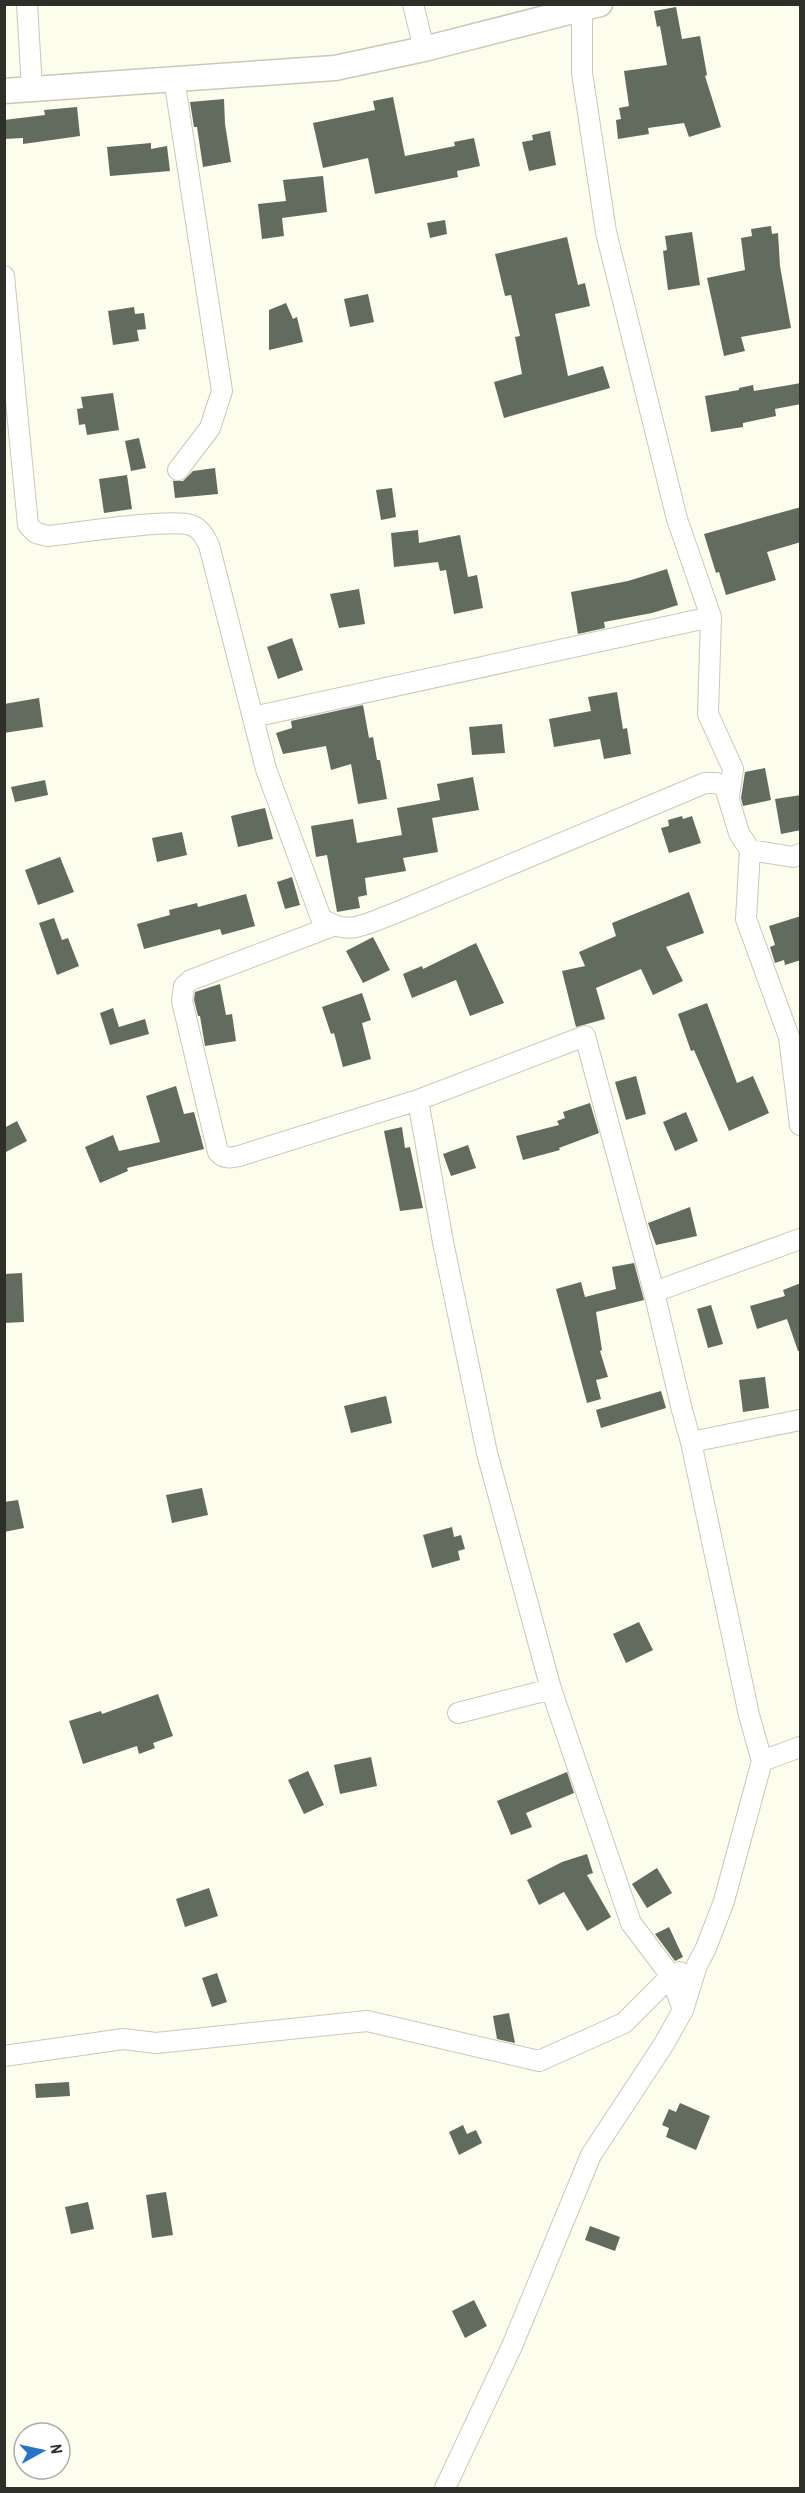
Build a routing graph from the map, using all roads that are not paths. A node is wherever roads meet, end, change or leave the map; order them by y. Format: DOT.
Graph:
graph roads {
  1 [pos="27,4"];
  2 [pos="413,4"];
  3 [pos="591,6"];
  4 [pos="424,50"];
  5 [pos="174,78"];
  6 [pos="32,89"];
  7 [pos="4,91"];
  8 [pos="4,276"];
  9 [pos="178,470"];
  10 [pos="711,617"];
  11 [pos="253,717"];
  12 [pos="729,796"];
  13 [pos="750,850"];
  14 [pos="801,854"];
  15 [pos="333,926"];
  16 [pos="418,1100"];
  17 [pos="801,1125"];
  18 [pos="801,1239"];
  19 [pos="654,1292"];
  20 [pos="801,1420"];
  21 [pos="691,1442"];
  22 [pos="551,1689"];
  23 [pos="458,1713"];
  24 [pos="801,1747"];
  25 [pos="762,1761"];
  26 [pos="697,1965"];
  27 [pos="671,1976"];
  28 [pos="683,2010"];
  29 [pos="4,2056"];
  30 [pos="445,2488"];
  1 -- 6 [label="street"];
  2 -- 4 [label="street"];
  3 -- 4 [label="street"];
  3 -- 10 [label="street"];
  4 -- 5 [label="street"];
  5 -- 6 [label="street"];
  5 -- 9 [label="street"];
  6 -- 7 [label="street"];
  8 -- 11 [label="street"];
  10 -- 11 [label="street"];
  10 -- 12 [label="street"];
  11 -- 15 [label="street"];
  12 -- 13 [label="street"];
  12 -- 15 [label="street"];
  13 -- 14 [label="street"];
  13 -- 17 [label="street"];
  15 -- 16 [label="street"];
  16 -- 19 [label="street"];
  16 -- 22 [label="street"];
  18 -- 19 [label="street"];
  19 -- 21 [label="street"];
  20 -- 21 [label="street"];
  21 -- 25 [label="street"];
  22 -- 23 [label="street"];
  22 -- 27 [label="street"];
  24 -- 25 [label="street"];
  25 -- 26 [label="street"];
  26 -- 27 [label="street"];
  26 -- 28 [label="street"];
  27 -- 28 [label="street"];
  27 -- 29 [label="street"];
  28 -- 30 [label="street"];
}
